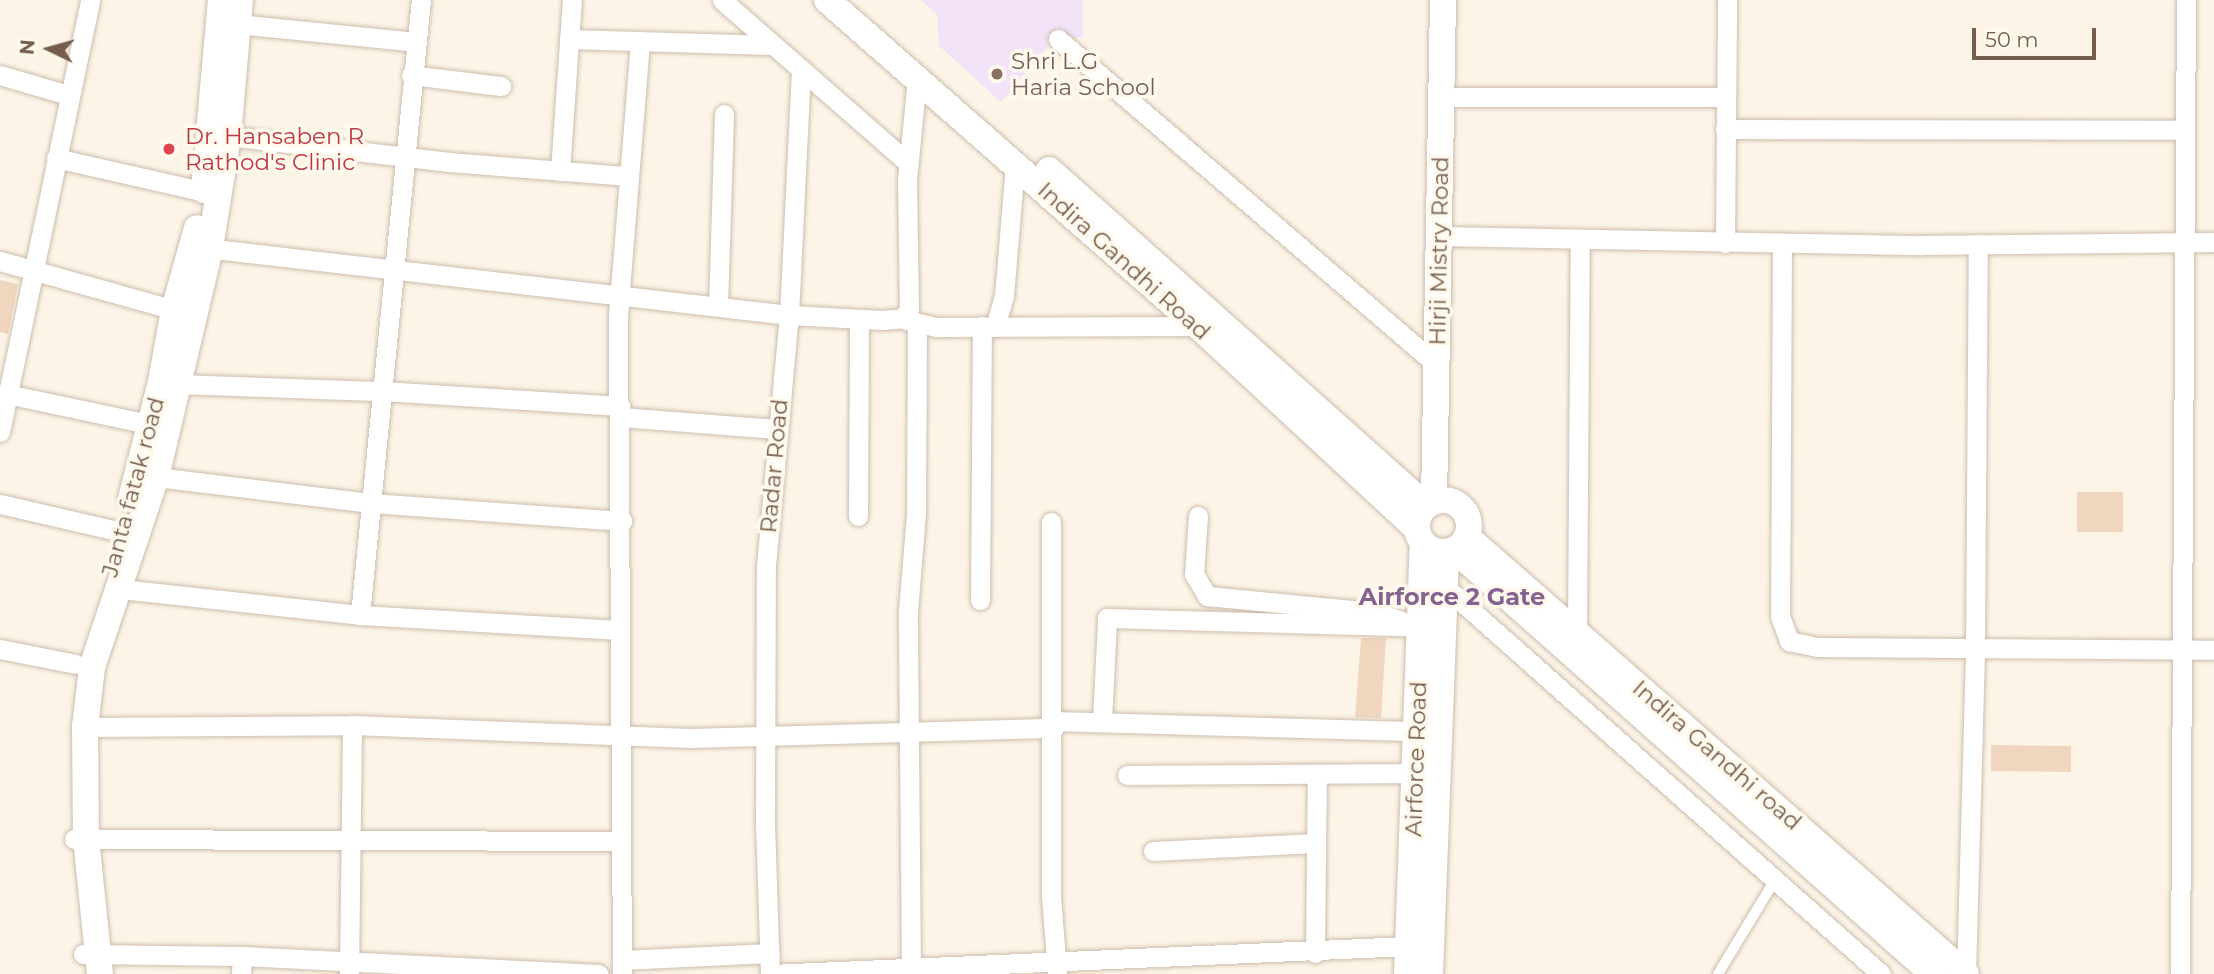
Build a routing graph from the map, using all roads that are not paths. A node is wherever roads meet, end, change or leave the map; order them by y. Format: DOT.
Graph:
graph roads {
  1 [pos="89,0"];
  2 [pos="221,0"];
  3 [pos="421,0"];
  4 [pos="572,0"];
  5 [pos="722,0"];
  6 [pos="828,0"];
  7 [pos="855,0"];
  8 [pos="1443,0"];
  9 [pos="1457,0"];
  10 [pos="1727,0"];
  11 [pos="2186,0"];
  12 [pos="239,12"];
  13 [pos="569,39"];
  14 [pos="1058,39"];
  15 [pos="640,41"];
  16 [pos="416,42"];
  17 [pos="774,45"];
  18 [pos="801,69"];
  19 [pos="0,75"];
  20 [pos="411,75"];
  21 [pos="917,78"];
  22 [pos="501,86"];
  23 [pos="68,95"];
  24 [pos="1455,97"];
  25 [pos="1725,97"];
  26 [pos="724,114"];
  27 [pos="1725,130"];
  28 [pos="2185,130"];
  29 [pos="228,136"];
  30 [pos="406,157"];
  31 [pos="56,158"];
  32 [pos="908,163"];
  33 [pos="1015,165"];
  34 [pos="560,171"];
  35 [pos="628,176"];
  36 [pos="211,194"];
  37 [pos="1448,237"];
  38 [pos="1580,241"];
  39 [pos="2185,242"];
  40 [pos="2214,242"];
  41 [pos="1725,243"];
  42 [pos="1782,244"];
  43 [pos="1978,244"];
  44 [pos="201,247"];
  45 [pos="0,261"];
  46 [pos="32,270"];
  47 [pos="393,270"];
  48 [pos="619,293"];
  49 [pos="718,306"];
  50 [pos="174,310"];
  51 [pos="789,315"];
  52 [pos="859,321"];
  53 [pos="910,322"];
  54 [pos="988,326"];
  55 [pos="1198,326"];
  56 [pos="8,351"];
  57 [pos="1437,365"];
  58 [pos="178,384"];
  59 [pos="383,391"];
  60 [pos="7,394"];
  61 [pos="621,412"];
  62 [pos="148,424"];
  63 [pos="777,429"];
  64 [pos="0,432"];
  65 [pos="156,477"];
  66 [pos="371,503"];
  67 [pos="0,504"];
  68 [pos="858,516"];
  69 [pos="1198,516"];
  70 [pos="622,522"];
  71 [pos="1051,522"];
  72 [pos="1440,527"];
  73 [pos="131,534"];
  74 [pos="1445,587"];
  75 [pos="121,589"];
  76 [pos="980,600"];
  77 [pos="360,615"];
  78 [pos="1421,627"];
  79 [pos="620,631"];
  80 [pos="1577,632"];
  81 [pos="1975,648"];
  82 [pos="0,649"];
  83 [pos="2181,649"];
  84 [pos="2214,650"];
  85 [pos="76,664"];
  86 [pos="1102,722"];
  87 [pos="352,725"];
  88 [pos="1054,725"];
  89 [pos="85,727"];
  90 [pos="912,730"];
  91 [pos="1418,732"];
  92 [pos="620,733"];
  93 [pos="764,737"];
  94 [pos="1416,773"];
  95 [pos="1317,774"];
  96 [pos="1127,775"];
  97 [pos="80,839"];
  98 [pos="352,841"];
  99 [pos="621,841"];
  100 [pos="1316,843"];
  101 [pos="1153,850"];
  102 [pos="1775,880"];
  103 [pos="1408,946"];
  104 [pos="770,953"];
  105 [pos="1315,953"];
  106 [pos="91,964"];
  107 [pos="241,965"];
  108 [pos="1139,966"];
  109 [pos="622,967"];
  110 [pos="349,968"];
  111 [pos="1057,968"];
  112 [pos="911,971"];
  113 [pos="489,972"];
  114 [pos="599,974"];
  115 [pos="770,974"];
  116 [pos="1407,974"];
  117 [pos="1430,974"];
  118 [pos="1718,974"];
  119 [pos="1881,974"];
  120 [pos="1933,974"];
  121 [pos="1966,974"];
  122 [pos="2180,974"];
  1 -- 23 [label="street"];
  2 -- 36 [label="main road, Janta fatak road"];
  3 -- 16 [label="street"];
  4 -- 13 [label="street"];
  5 -- 17 [label="street"];
  6 -- 21 [label="main road, Indira Gandhi Road"];
  7 -- 72 [label="main road, Indira Gandhi Road"];
  8 -- 37 [label="main road, Hirji Mistry Road"];
  9 -- 24 [label="main road, Hirji Mistry Road"];
  10 -- 25 [label="street"];
  11 -- 28 [label="street"];
  12 -- 16 [label="street"];
  12 -- 29 [label="main road"];
  13 -- 15 [label="street"];
  13 -- 34 [label="street"];
  14 -- 57 [label="street"];
  15 -- 17 [label="street"];
  15 -- 35 [label="street"];
  16 -- 20 [label="street"];
  17 -- 18 [label="street"];
  18 -- 32 [label="street"];
  18 -- 51 [label="street, Radar Road"];
  19 -- 23 [label="street"];
  20 -- 22 [label="street"];
  20 -- 30 [label="street"];
  21 -- 32 [label="street"];
  21 -- 33 [label="main road, Indira Gandhi Road"];
  23 -- 31 [label="street"];
  24 -- 25 [label="street"];
  24 -- 37 [label="main road, Hirji Mistry Road"];
  25 -- 27 [label="street"];
  26 -- 49 [label="street"];
  27 -- 28 [label="street"];
  27 -- 41 [label="street"];
  28 -- 39 [label="street"];
  29 -- 30 [label="street"];
  29 -- 36 [label="main road"];
  30 -- 34 [label="street"];
  30 -- 47 [label="street"];
  31 -- 36 [label="street"];
  31 -- 46 [label="street"];
  32 -- 53 [label="street"];
  33 -- 54 [label="street"];
  33 -- 55 [label="main road, Indira Gandhi Road"];
  34 -- 35 [label="street"];
  35 -- 48 [label="street"];
  36 -- 44 [label="main road, Janta fatak road"];
  37 -- 38 [label="street"];
  37 -- 57 [label="main road, Hirji Mistry Road"];
  37 -- 72 [label="main road, Hirji Mistry Road"];
  38 -- 41 [label="street"];
  38 -- 80 [label="street"];
  39 -- 40 [label="street"];
  39 -- 43 [label="street"];
  39 -- 83 [label="street"];
  41 -- 42 [label="street"];
  42 -- 43 [label="street"];
  42 -- 81 [label="street"];
  43 -- 81 [label="street"];
  44 -- 47 [label="street"];
  44 -- 50 [label="main road, Janta fatak road"];
  44 -- 58 [label="main road"];
  45 -- 46 [label="street"];
  46 -- 50 [label="street"];
  46 -- 56 [label="street"];
  47 -- 48 [label="street"];
  47 -- 59 [label="street"];
  48 -- 49 [label="street"];
  48 -- 61 [label="street"];
  49 -- 51 [label="street"];
  50 -- 62 [label="main road, Janta fatak road"];
  51 -- 52 [label="street"];
  51 -- 63 [label="street, Radar Road"];
  52 -- 53 [label="street"];
  52 -- 68 [label="street"];
  53 -- 54 [label="street"];
  53 -- 90 [label="street"];
  54 -- 55 [label="street"];
  54 -- 76 [label="street"];
  55 -- 72 [label="main road, Indira Gandhi Road"];
  56 -- 60 [label="street"];
  57 -- 72 [label="main road, Hirji Mistry Road"];
  58 -- 59 [label="street"];
  58 -- 65 [label="main road"];
  59 -- 61 [label="street"];
  59 -- 66 [label="street"];
  60 -- 62 [label="street"];
  60 -- 64 [label="street"];
  61 -- 63 [label="street"];
  61 -- 70 [label="street"];
  62 -- 73 [label="main road, Janta fatak road"];
  63 -- 93 [label="street, Radar Road"];
  65 -- 66 [label="street"];
  65 -- 73 [label="main road"];
  66 -- 70 [label="street"];
  66 -- 77 [label="street"];
  67 -- 73 [label="street"];
  69 -- 78 [label="street"];
  70 -- 79 [label="street"];
  71 -- 88 [label="street"];
  72 -- 74 [label="main road, Airforce Road"];
  72 -- 78 [label="main road, Airforce Road"];
  72 -- 80 [label="main road, Indira Gandhi road"];
  72 -- 120 [label="main road, Indira Gandhi road"];
  73 -- 75 [label="main road"];
  73 -- 85 [label="main road, Janta fatak road"];
  74 -- 102 [label="street"];
  74 -- 117 [label="main road, Airforce Road"];
  75 -- 77 [label="street"];
  75 -- 89 [label="main road"];
  77 -- 79 [label="street"];
  78 -- 86 [label="street"];
  78 -- 91 [label="main road, Airforce Road"];
  79 -- 92 [label="street"];
  80 -- 121 [label="main road, Indira Gandhi road"];
  81 -- 83 [label="street"];
  81 -- 121 [label="street"];
  82 -- 85 [label="street"];
  83 -- 84 [label="street"];
  83 -- 122 [label="street"];
  85 -- 97 [label="main road, Janta fatak road"];
  86 -- 88 [label="street"];
  86 -- 91 [label="street"];
  87 -- 89 [label="street"];
  87 -- 92 [label="street"];
  87 -- 98 [label="street"];
  88 -- 90 [label="street"];
  88 -- 111 [label="street"];
  89 -- 97 [label="main road"];
  90 -- 93 [label="street"];
  90 -- 112 [label="street"];
  91 -- 94 [label="main road, Airforce Road"];
  92 -- 93 [label="street"];
  92 -- 99 [label="street"];
  93 -- 104 [label="street, Radar Road"];
  94 -- 95 [label="street"];
  94 -- 103 [label="main road, Airforce Road"];
  95 -- 96 [label="street"];
  95 -- 100 [label="street"];
  97 -- 98 [label="street"];
  97 -- 106 [label="main road, Janta fatak road"];
  98 -- 99 [label="street"];
  98 -- 110 [label="street"];
  99 -- 109 [label="street"];
  100 -- 101 [label="street"];
  100 -- 105 [label="street"];
  102 -- 118 [label="lane"];
  102 -- 119 [label="street"];
  103 -- 105 [label="street"];
  103 -- 116 [label="main road, Airforce Road"];
  104 -- 109 [label="street"];
  104 -- 115 [label="street, Radar Road"];
  105 -- 108 [label="street"];
  106 -- 107 [label="street"];
  107 -- 110 [label="street"];
  108 -- 111 [label="street"];
  110 -- 113 [label="street"];
  111 -- 112 [label="street"];
  112 -- 115 [label="street"];
  113 -- 114 [label="street"];
}
